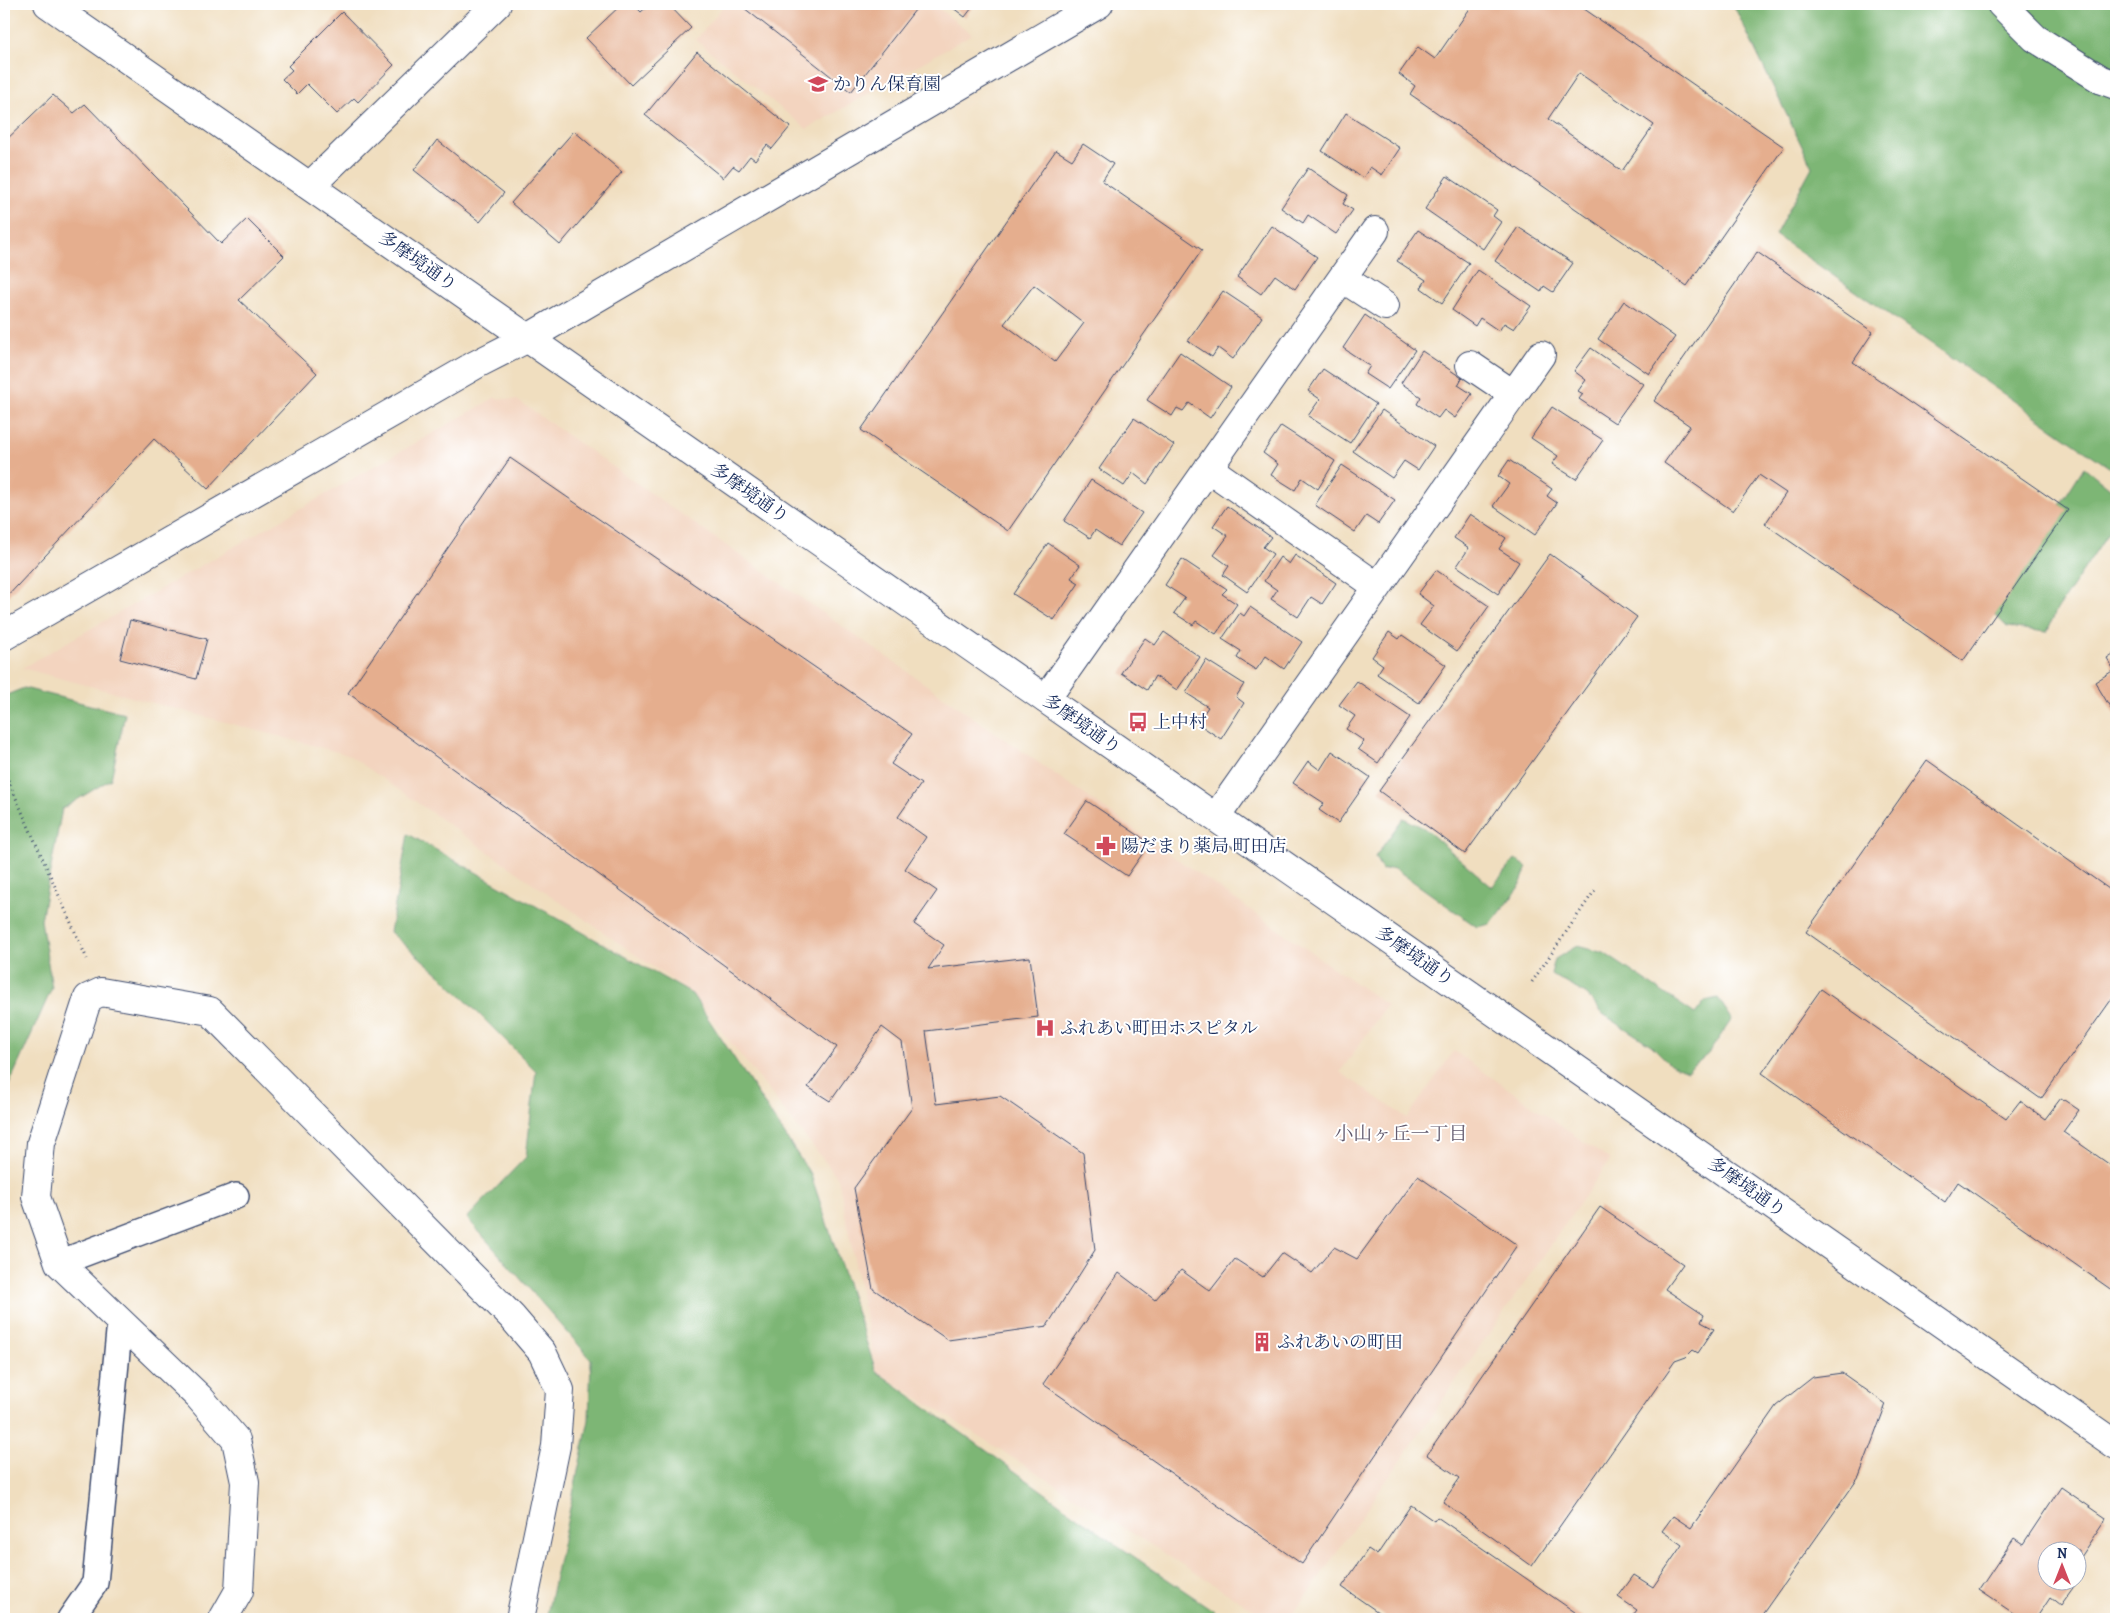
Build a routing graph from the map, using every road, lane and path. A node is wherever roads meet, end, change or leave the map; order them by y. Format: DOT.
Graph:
graph roads {
  1 [pos="48,4"];
  2 [pos="497,4"];
  3 [pos="1098,4"];
  4 [pos="2001,4"];
  5 [pos="2116,85"];
  6 [pos="310,186"];
  7 [pos="1375,230"];
  8 [pos="1342,278"];
  9 [pos="1384,306"];
  10 [pos="528,338"];
  11 [pos="1541,355"];
  12 [pos="1470,365"];
  13 [pos="1513,394"];
  14 [pos="1208,468"];
  15 [pos="1378,587"];
  16 [pos="4,636"];
  17 [pos="1046,699"];
  18 [pos="4,771"];
  19 [pos="1216,817"];
  20 [pos="1595,890"];
  21 [pos="89,964"];
  22 [pos="1532,982"];
  23 [pos="236,1196"];
  24 [pos="59,1263"];
  25 [pos="120,1321"];
  26 [pos="2116,1385"];
  27 [pos="2114,1390"];
  28 [pos="2116,1445"];
  29 [pos="70,1619"];
  30 [pos="223,1619"];
  31 [pos="520,1619"];
  1 -- 6 [label="street, 多摩境通り"];
  2 -- 6 [label="street"];
  3 -- 10 [label="street"];
  4 -- 5 [label="street"];
  6 -- 10 [label="street, 多摩境通り"];
  7 -- 8 [label="street"];
  8 -- 9 [label="street"];
  8 -- 14 [label="street"];
  10 -- 16 [label="street"];
  10 -- 17 [label="street, 多摩境通り"];
  11 -- 13 [label="street"];
  12 -- 13 [label="street"];
  13 -- 15 [label="street"];
  14 -- 15 [label="street"];
  14 -- 17 [label="street"];
  15 -- 19 [label="street"];
  17 -- 19 [label="street, 多摩境通り"];
  18 -- 21 [label="path"];
  19 -- 28 [label="street, 多摩境通り"];
  20 -- 22 [label="path"];
  23 -- 24 [label="lane"];
  24 -- 25 [label="street"];
  24 -- 31 [label="street"];
  25 -- 29 [label="lane"];
  25 -- 30 [label="street"];
  26 -- 27 [label="path"];
}
